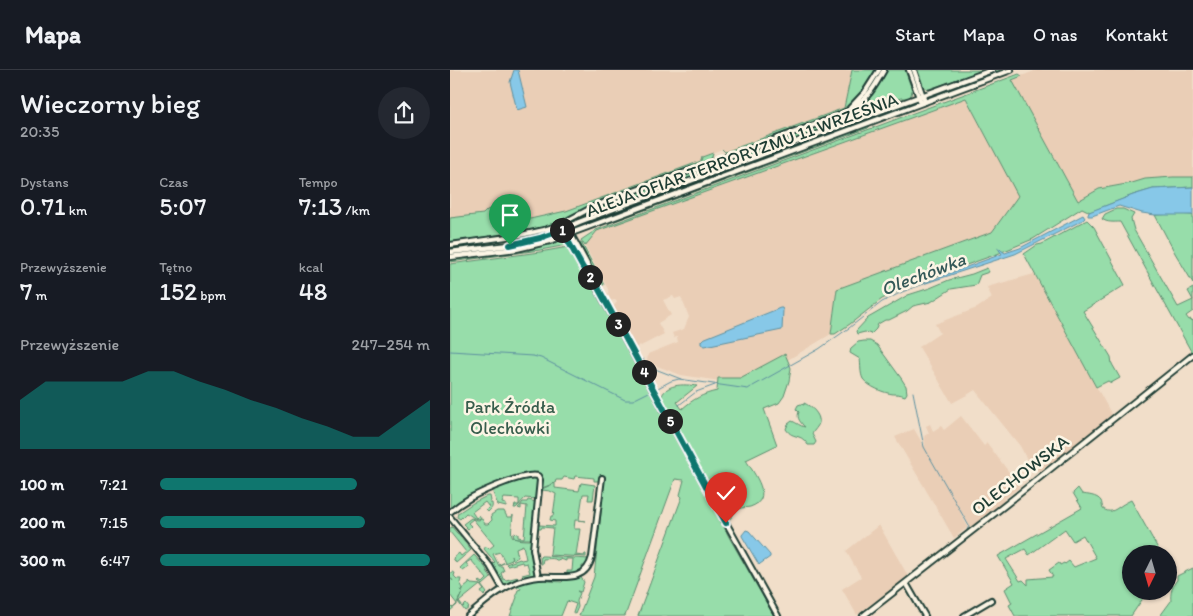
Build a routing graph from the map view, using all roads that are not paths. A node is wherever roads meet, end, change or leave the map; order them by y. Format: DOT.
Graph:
graph roads {
  1 [pos="879,70"];
  2 [pos="884,70"];
  3 [pos="909,70"];
  4 [pos="914,70"];
  5 [pos="992,70"];
  6 [pos="1011,70"];
  7 [pos="921,96"];
  8 [pos="923,102"];
  9 [pos="848,110"];
  10 [pos="564,229"];
  11 [pos="567,234"];
  12 [pos="450,245"];
  13 [pos="450,252"];
  14 [pos="450,257"];
  15 [pos="1193,355"];
  16 [pos="602,478"];
  17 [pos="450,512"];
  18 [pos="450,517"];
  19 [pos="538,577"];
  20 [pos="906,583"];
  21 [pos="503,589"];
  22 [pos="991,600"];
  23 [pos="973,610"];
  24 [pos="468,616"];
  25 [pos="778,616"];
  26 [pos="863,616"];
  27 [pos="925,616"];
  28 [pos="964,616"];
  29 [pos="976,616"];
  1 -- 9 [label="street"];
  2 -- 9 [label="street"];
  3 -- 7 [label="street"];
  4 -- 7 [label="street"];
  5 -- 7 [label="street, ALEJA OFIAR TERRORYZMU 11 WRZEŚNIA"];
  6 -- 8 [label="street, ALEJA OFIAR TERRORYZMU 11 WRZEŚNIA"];
  7 -- 8 [label="street"];
  7 -- 10 [label="street, ALEJA OFIAR TERRORYZMU 11 WRZEŚNIA"];
  8 -- 11 [label="street, ALEJA OFIAR TERRORYZMU 11 WRZEŚNIA"];
  9 -- 12 [label="street"];
  10 -- 11 [label="street"];
  10 -- 13 [label="street, ALEJA OFIAR TERRORYZMU 11 WRZEŚNIA"];
  11 -- 14 [label="street, ALEJA OFIAR TERRORYZMU 11 WRZEŚNIA"];
  11 -- 25 [label="street"];
  15 -- 20 [label="street, OLECHOWSKA"];
  16 -- 19 [label="street"];
  17 -- 19 [label="street"];
  18 -- 21 [label="street"];
  19 -- 21 [label="street"];
  20 -- 26 [label="street, OLECHOWSKA"];
  20 -- 27 [label="street"];
  21 -- 24 [label="street"];
  22 -- 23 [label="street"];
  23 -- 28 [label="street"];
  23 -- 29 [label="street"];
}
